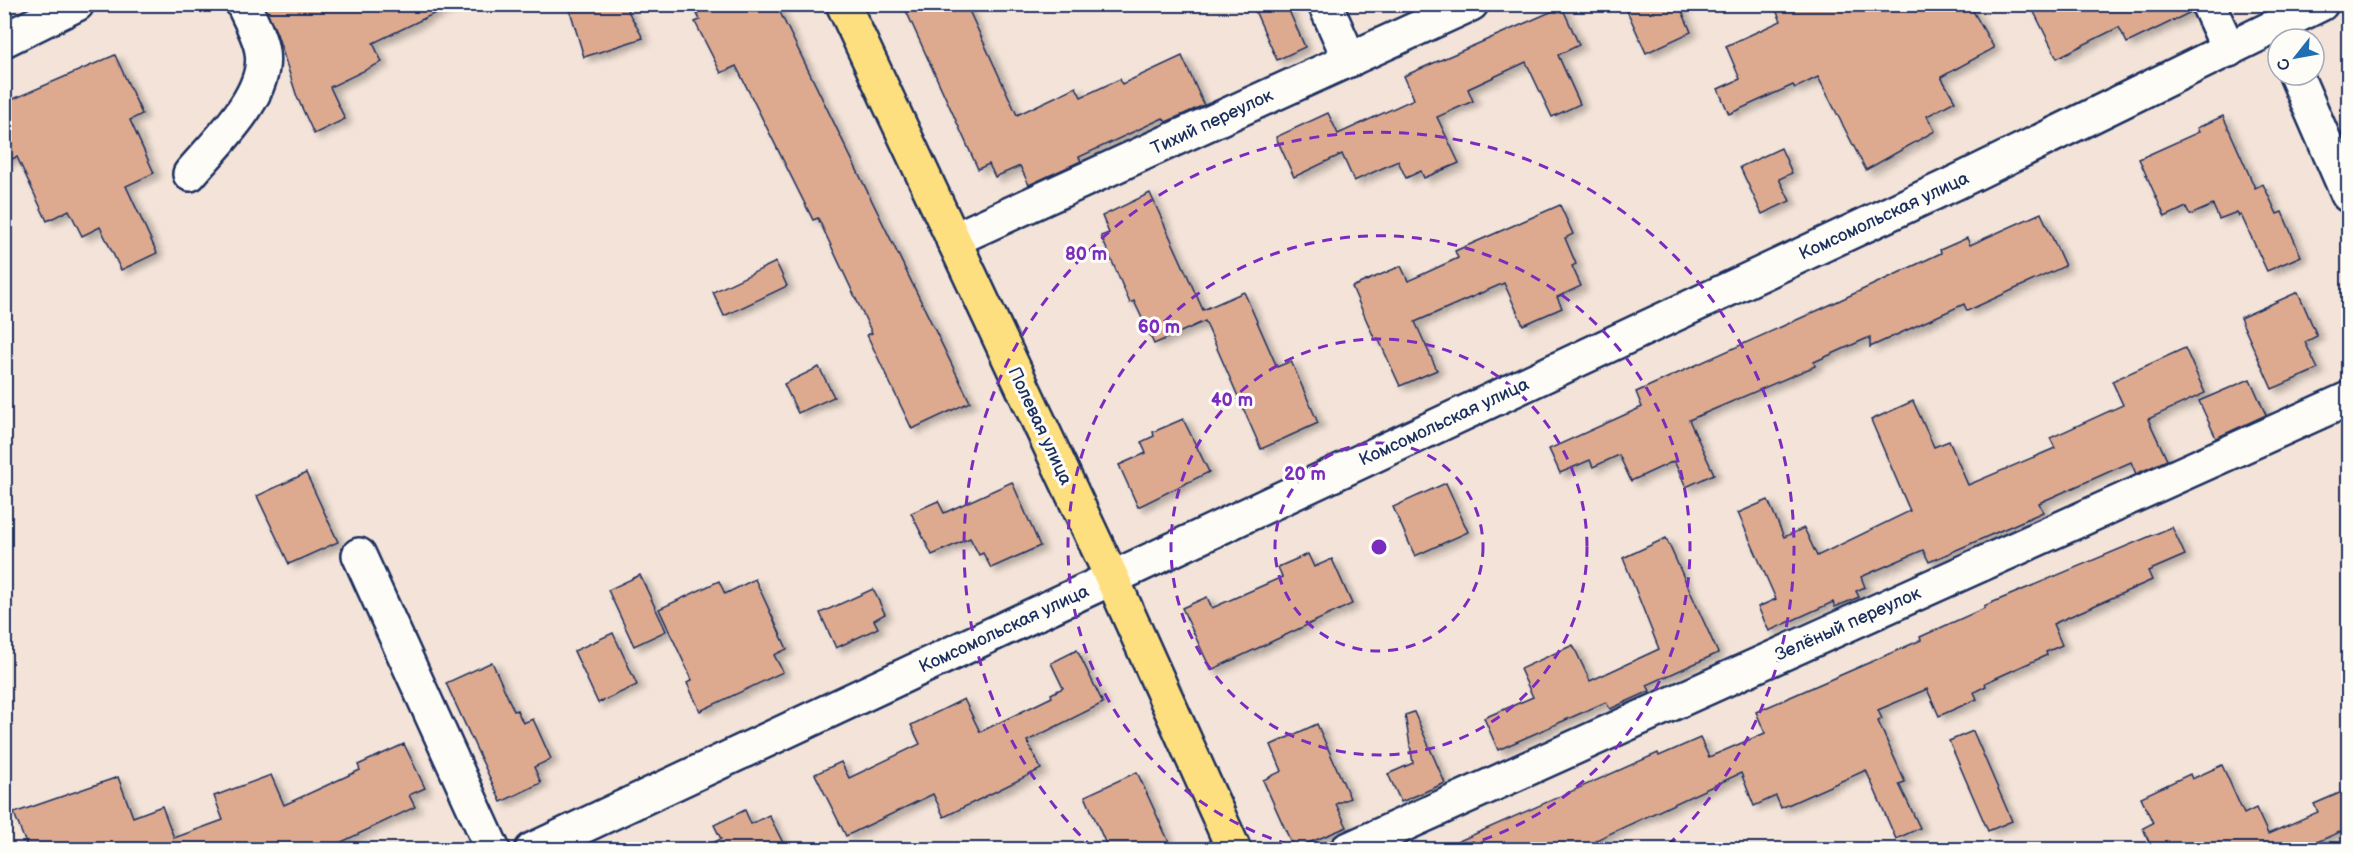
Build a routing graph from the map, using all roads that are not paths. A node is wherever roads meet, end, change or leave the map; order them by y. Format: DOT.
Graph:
graph roads {
  1 [pos="78,4"];
  2 [pos="243,4"];
  3 [pos="843,4"];
  4 [pos="1325,4"];
  5 [pos="1471,4"];
  6 [pos="2208,4"];
  7 [pos="2320,4"];
  8 [pos="2274,24"];
  9 [pos="4,40"];
  10 [pos="2229,50"];
  11 [pos="1350,60"];
  12 [pos="2301,87"];
  13 [pos="190,174"];
  14 [pos="2349,195"];
  15 [pos="953,240"];
  16 [pos="2349,399"];
  17 [pos="359,555"];
  18 [pos="1112,578"];
  19 [pos="493,849"];
  20 [pos="532,849"];
  21 [pos="1233,849"];
  22 [pos="1347,849"];
  1 -- 9 [label="street"];
  2 -- 13 [label="street"];
  3 -- 15 [label="main road, Полевая улица"];
  4 -- 11 [label="street"];
  5 -- 11 [label="street, Тихий переулок"];
  6 -- 10 [label="street"];
  7 -- 8 [label="street, Комсомольская улица"];
  8 -- 10 [label="street, Комсомольская улица"];
  10 -- 18 [label="street, Комсомольская улица"];
  11 -- 15 [label="street, Тихий переулок"];
  12 -- 14 [label="street"];
  15 -- 18 [label="main road, Полевая улица"];
  16 -- 22 [label="street, Зелёный переулок"];
  17 -- 19 [label="street"];
  18 -- 20 [label="street, Комсомольская улица"];
  18 -- 21 [label="main road, Полевая улица"];
}
